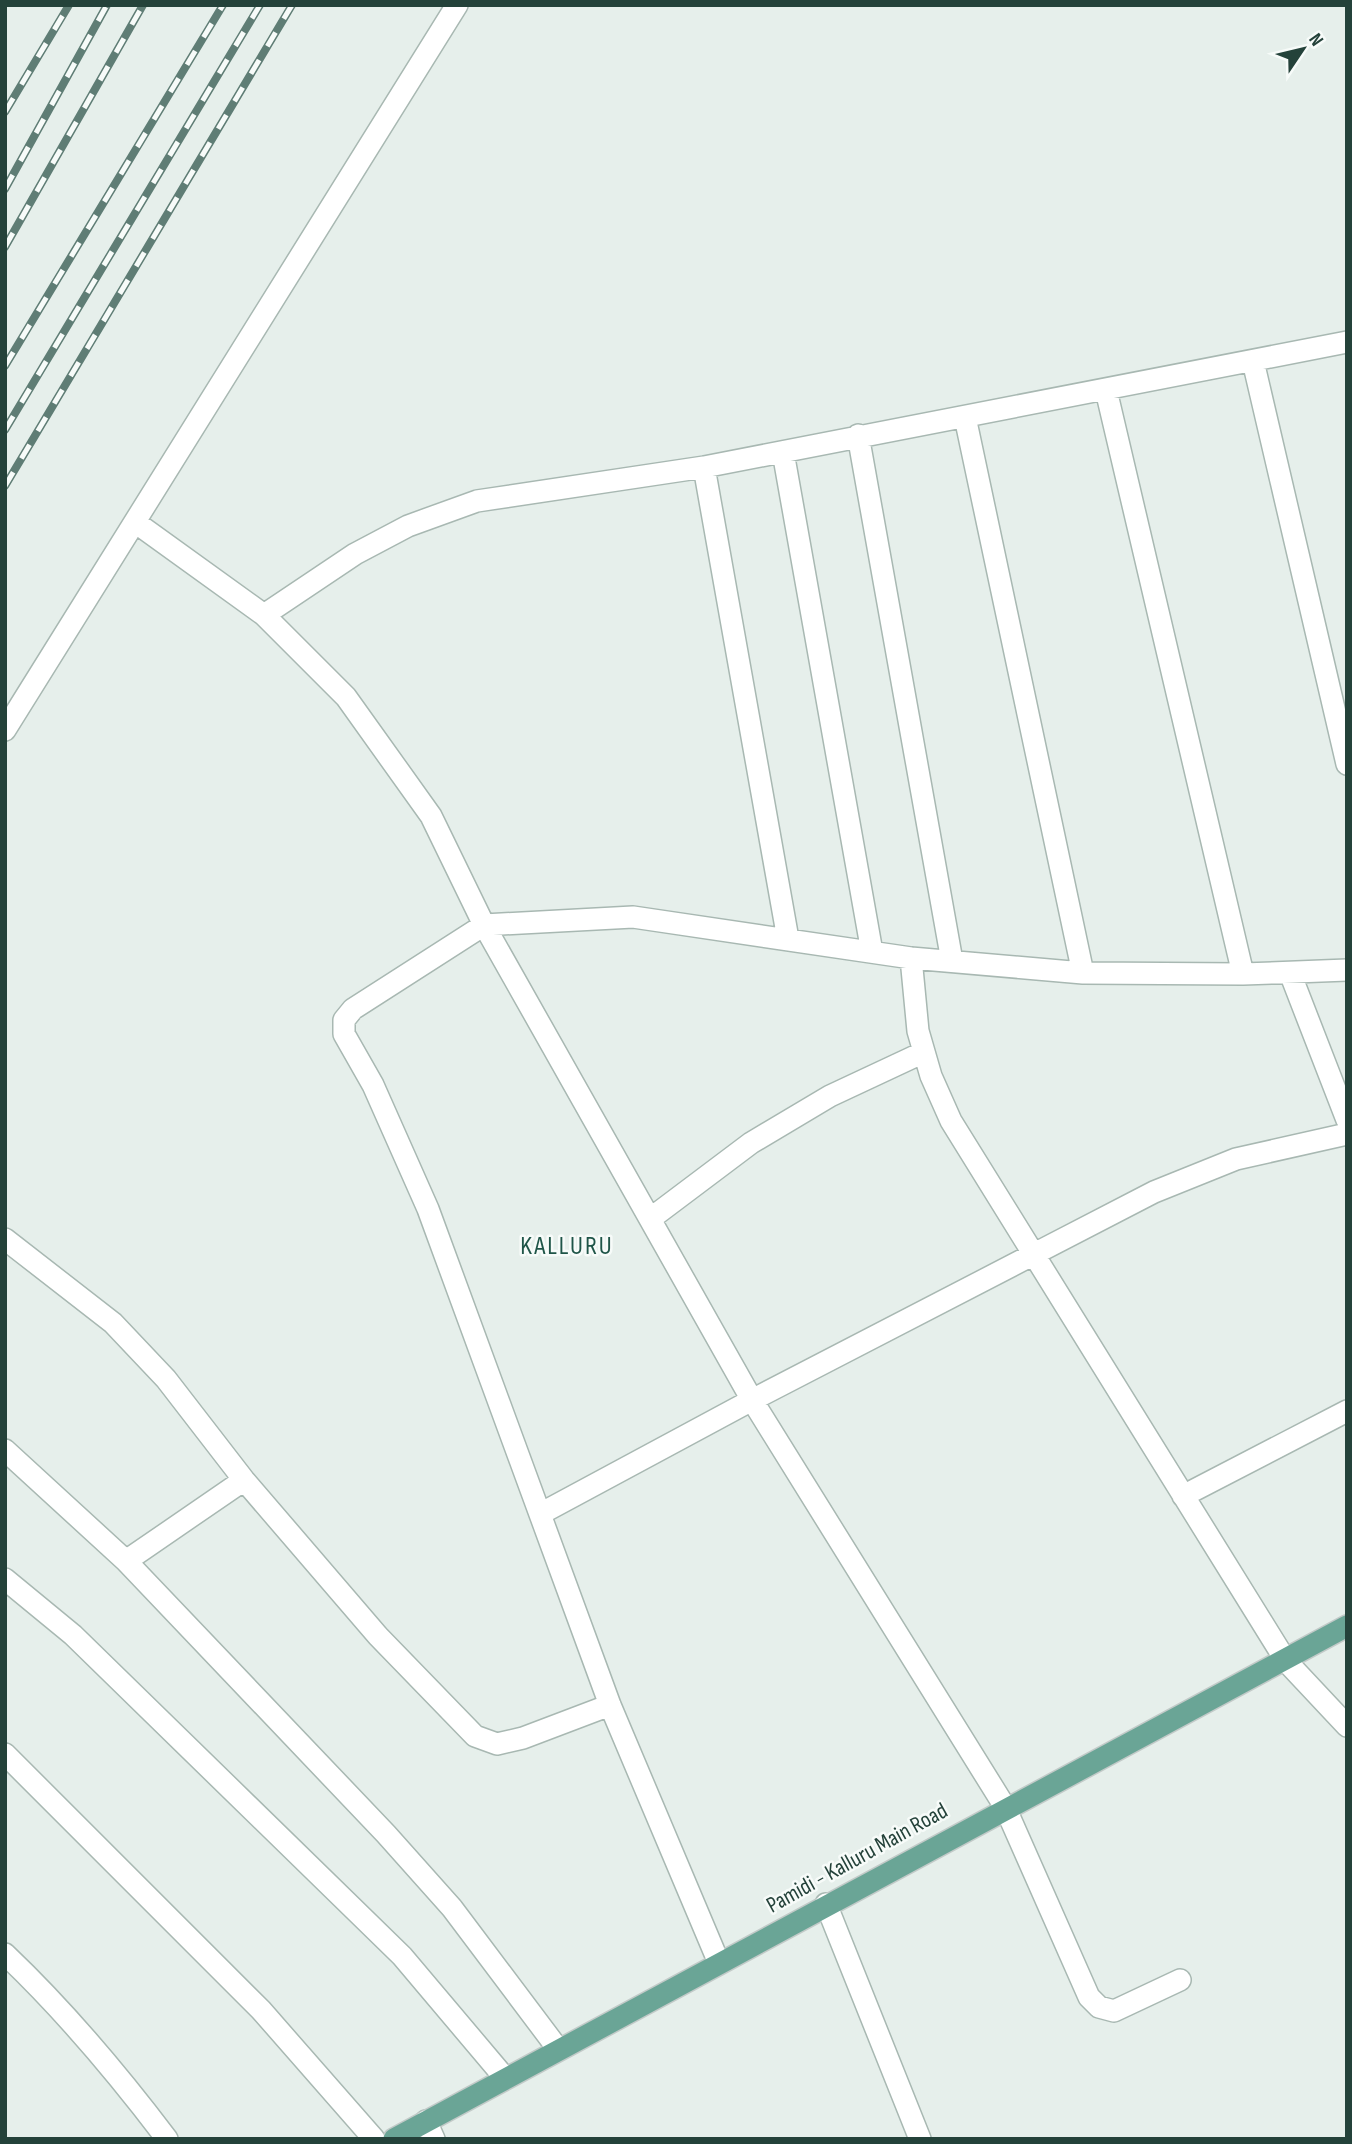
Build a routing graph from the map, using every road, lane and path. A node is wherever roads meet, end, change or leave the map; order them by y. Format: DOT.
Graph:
graph roads {
  1 [pos="457,5"];
  2 [pos="1347,342"];
  3 [pos="1253,361"];
  4 [pos="1106,390"];
  5 [pos="965,417"];
  6 [pos="858,435"];
  7 [pos="783,452"];
  8 [pos="704,467"];
  9 [pos="135,522"];
  10 [pos="264,615"];
  11 [pos="5,730"];
  12 [pos="1347,764"];
  13 [pos="484,925"];
  14 [pos="788,939"];
  15 [pos="873,952"];
  16 [pos="912,958"];
  17 [pos="952,961"];
  18 [pos="1347,970"];
  19 [pos="1083,973"];
  20 [pos="1290,973"];
  21 [pos="1243,974"];
  22 [pos="924,1052"];
  23 [pos="1347,1120"];
  24 [pos="1347,1133"];
  25 [pos="650,1219"];
  26 [pos="5,1239"];
  27 [pos="1033,1256"];
  28 [pos="752,1400"];
  29 [pos="1347,1411"];
  30 [pos="5,1450"];
  31 [pos="244,1480"];
  32 [pos="1183,1496"];
  33 [pos="540,1514"];
  34 [pos="126,1561"];
  35 [pos="5,1579"];
  36 [pos="1347,1626"];
  37 [pos="1286,1661"];
  38 [pos="610,1705"];
  39 [pos="1347,1726"];
  40 [pos="5,1754"];
  41 [pos="1005,1807"];
  42 [pos="826,1904"];
  43 [pos="5,1954"];
  44 [pos="719,1963"];
  45 [pos="1180,1980"];
  46 [pos="558,2049"];
  47 [pos="505,2078"];
  48 [pos="430,2130"];
  49 [pos="167,2139"];
  50 [pos="374,2139"];
  51 [pos="394,2139"];
  52 [pos="920,2139"];
  1 -- 9 [label="street"];
  2 -- 3 [label="street"];
  3 -- 4 [label="street"];
  3 -- 12 [label="street"];
  4 -- 5 [label="street"];
  4 -- 21 [label="street"];
  5 -- 6 [label="street"];
  5 -- 19 [label="street"];
  6 -- 7 [label="street"];
  6 -- 17 [label="street"];
  7 -- 8 [label="street"];
  7 -- 15 [label="street"];
  8 -- 10 [label="street"];
  8 -- 14 [label="street"];
  9 -- 10 [label="street"];
  9 -- 11 [label="street"];
  10 -- 13 [label="street"];
  13 -- 14 [label="street"];
  13 -- 25 [label="street"];
  13 -- 33 [label="street"];
  14 -- 15 [label="street"];
  15 -- 16 [label="street"];
  16 -- 17 [label="street"];
  16 -- 22 [label="street"];
  17 -- 19 [label="street"];
  18 -- 20 [label="street"];
  19 -- 21 [label="street"];
  20 -- 21 [label="street"];
  20 -- 23 [label="street"];
  22 -- 25 [label="street"];
  22 -- 27 [label="street"];
  24 -- 27 [label="street"];
  25 -- 28 [label="street"];
  26 -- 31 [label="street"];
  27 -- 28 [label="street"];
  27 -- 32 [label="street"];
  28 -- 33 [label="street"];
  28 -- 41 [label="street"];
  29 -- 32 [label="street"];
  30 -- 34 [label="street"];
  31 -- 34 [label="street"];
  31 -- 38 [label="street"];
  32 -- 37 [label="street"];
  33 -- 38 [label="street"];
  34 -- 46 [label="street"];
  35 -- 47 [label="street"];
  36 -- 37 [label="main road, Pamidi - Kalluru Main Road"];
  37 -- 39 [label="street"];
  37 -- 41 [label="main road, Pamidi - Kalluru Main Road"];
  38 -- 44 [label="street"];
  40 -- 50 [label="street"];
  41 -- 42 [label="main road, Pamidi - Kalluru Main Road"];
  41 -- 45 [label="street"];
  42 -- 44 [label="main road, Pamidi - Kalluru Main Road"];
  42 -- 52 [label="street"];
  43 -- 49 [label="street"];
  44 -- 46 [label="main road, Pamidi - Kalluru Main Road"];
  46 -- 47 [label="main road, Pamidi - Kalluru Main Road"];
  47 -- 48 [label="main road, Pamidi - Kalluru Main Road"];
  48 -- 51 [label="main road, Pamidi - Kalluru Main Road"];
}
